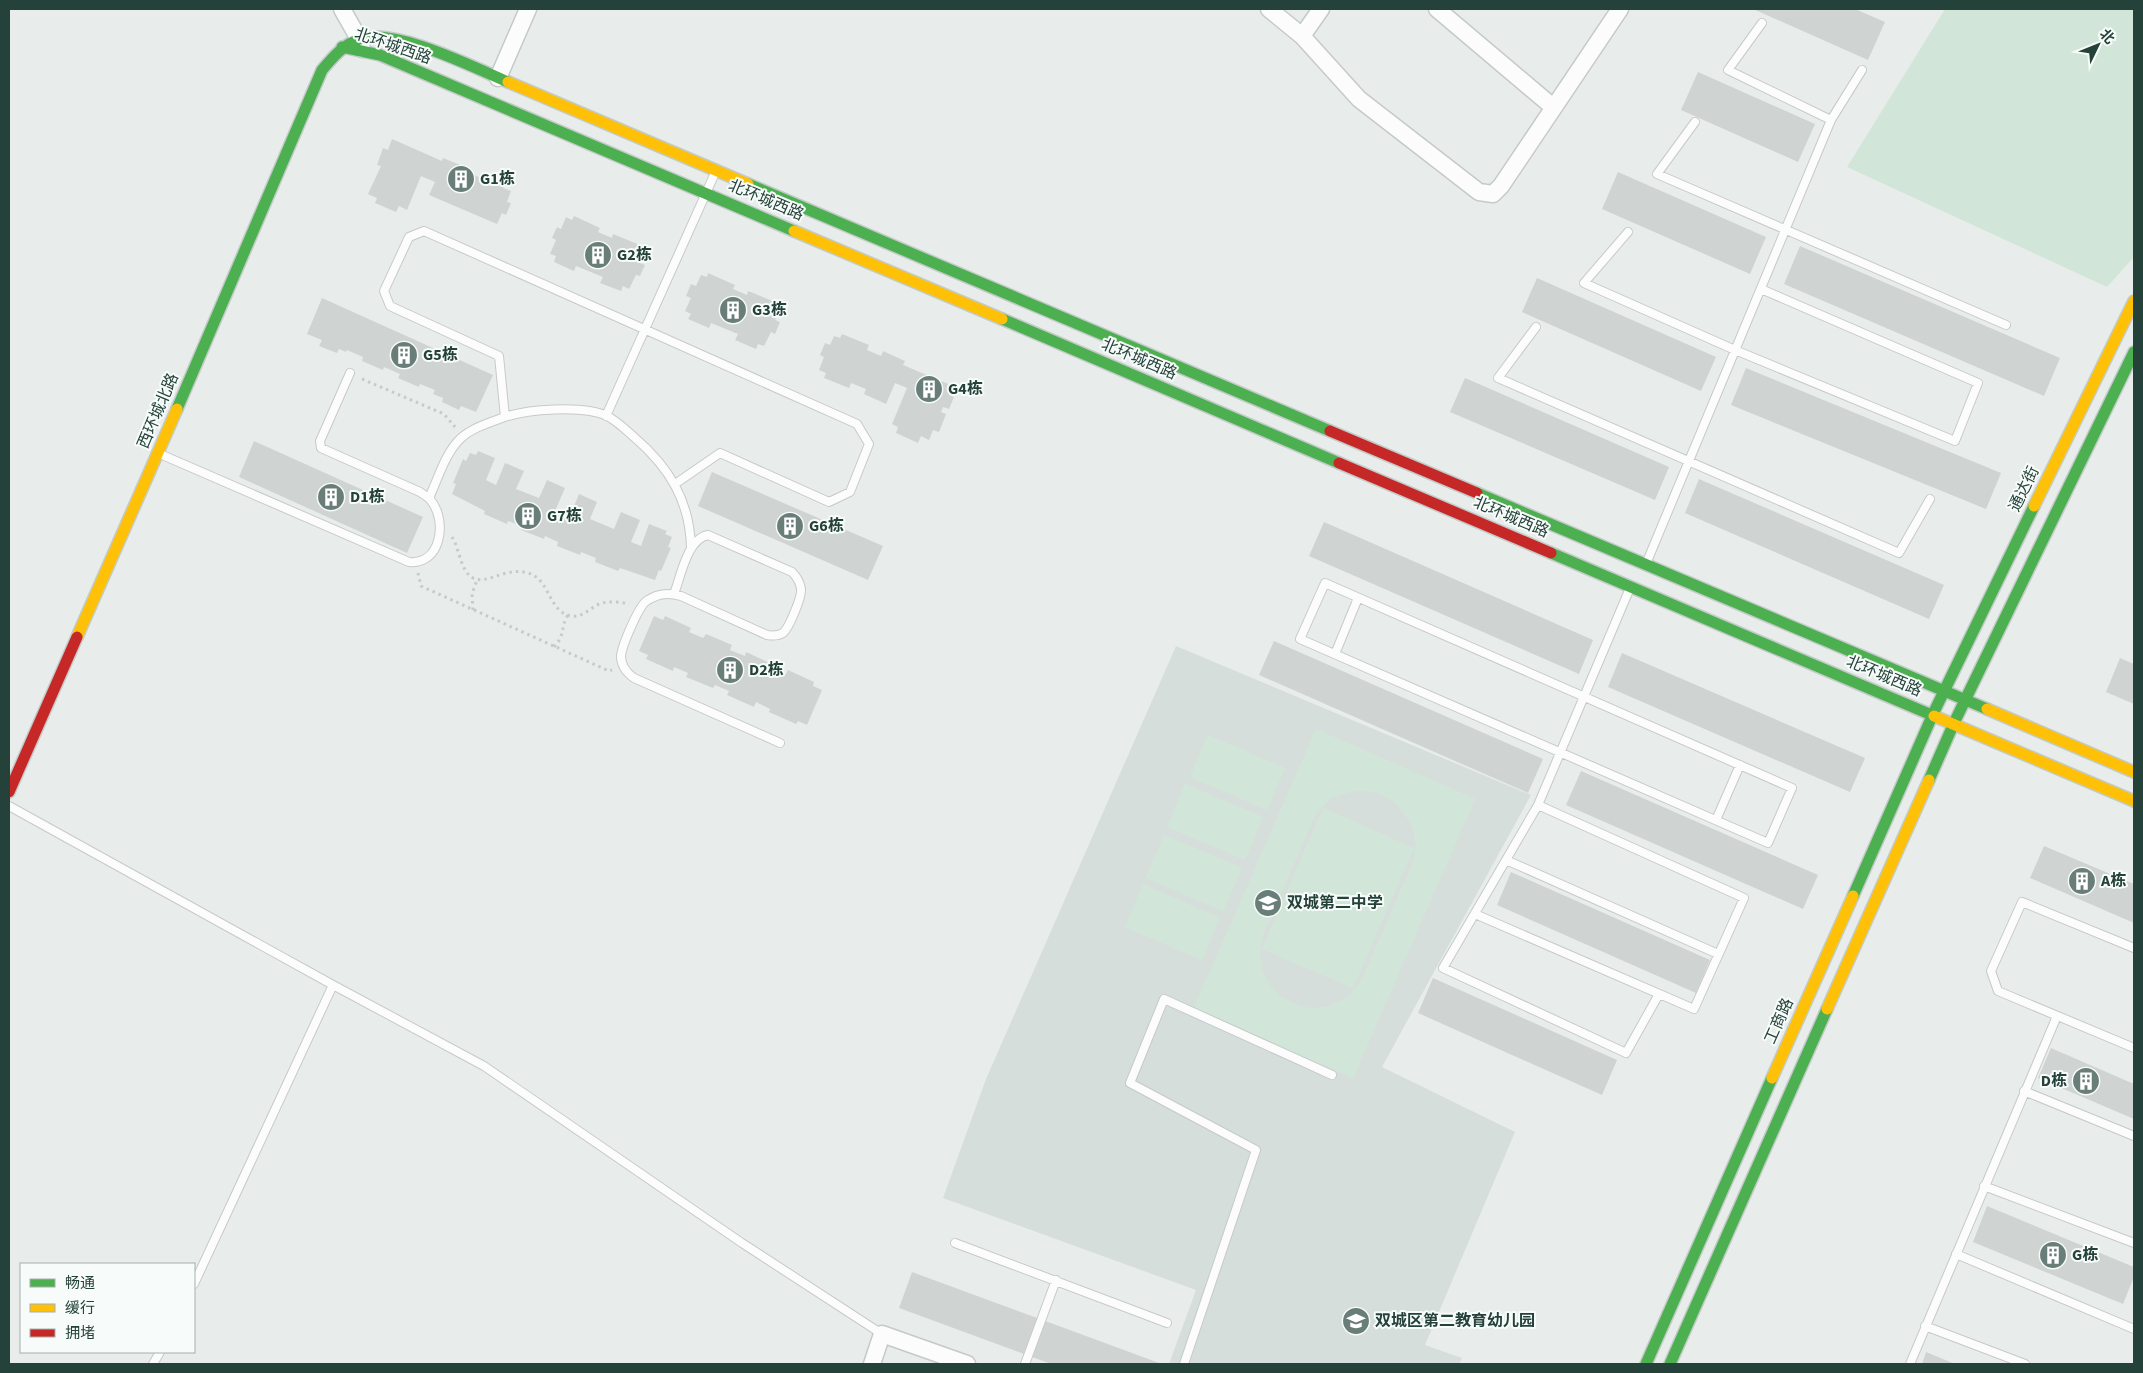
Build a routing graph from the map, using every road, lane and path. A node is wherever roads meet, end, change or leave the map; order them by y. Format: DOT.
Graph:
graph roads {
  1 [pos="342,9"];
  2 [pos="528,9"];
  3 [pos="1269,9"];
  4 [pos="1321,9"];
  5 [pos="1436,9"];
  6 [pos="1620,9"];
  7 [pos="1762,23"];
  8 [pos="1302,36"];
  9 [pos="361,44"];
  10 [pos="342,47"];
  11 [pos="1862,70"];
  12 [pos="498,78"];
  13 [pos="1553,106"];
  14 [pos="1831,120"];
  15 [pos="1695,122"];
  16 [pos="716,171"];
  17 [pos="706,192"];
  18 [pos="1785,231"];
  19 [pos="1628,232"];
  20 [pos="1761,289"];
  21 [pos="2134,301"];
  22 [pos="2006,325"];
  23 [pos="1536,326"];
  24 [pos="645,330"];
  25 [pos="1736,350"];
  26 [pos="2134,352"];
  27 [pos="350,373"];
  28 [pos="606,416"];
  29 [pos="505,417"];
  30 [pos="462,437"];
  31 [pos="158,453"];
  32 [pos="1689,462"];
  33 [pos="675,484"];
  34 [pos="429,498"];
  35 [pos="1930,499"];
  36 [pos="441,527"];
  37 [pos="691,548"];
  38 [pos="416,563"];
  39 [pos="1646,566"];
  40 [pos="477,580"];
  41 [pos="1631,586"];
  42 [pos="674,594"];
  43 [pos="1358,598"];
  44 [pos="641,607"];
  45 [pos="473,610"];
  46 [pos="568,615"];
  47 [pos="554,646"];
  48 [pos="1335,654"];
  49 [pos="622,665"];
  50 [pos="1943,692"];
  51 [pos="1584,697"];
  52 [pos="1965,700"];
  53 [pos="1933,714"];
  54 [pos="1954,723"];
  55 [pos="780,742"];
  56 [pos="1561,753"];
  57 [pos="1740,765"];
  58 [pos="2134,772"];
  59 [pos="9,792"];
  60 [pos="2134,801"];
  61 [pos="1538,805"];
  62 [pos="9,806"];
  63 [pos="1716,820"];
  64 [pos="1506,860"];
  65 [pos="1475,914"];
  66 [pos="2134,948"];
  67 [pos="1718,954"];
  68 [pos="333,985"];
  69 [pos="1659,994"];
  70 [pos="2057,1016"];
  71 [pos="2134,1048"];
  72 [pos="1332,1075"];
  73 [pos="2024,1091"];
  74 [pos="2134,1136"];
  75 [pos="1984,1186"];
  76 [pos="955,1243"];
  77 [pos="2134,1243"];
  78 [pos="1956,1254"];
  79 [pos="1056,1280"];
  80 [pos="195,1282"];
  81 [pos="1167,1322"];
  82 [pos="1925,1326"];
  83 [pos="2134,1329"];
  84 [pos="882,1334"];
  85 [pos="159,1353"];
  86 [pos="153,1364"];
  87 [pos="872,1364"];
  88 [pos="967,1364"];
  89 [pos="1026,1364"];
  90 [pos="1184,1364"];
  91 [pos="1646,1364"];
  92 [pos="1670,1364"];
  93 [pos="1910,1364"];
  94 [pos="2025,1364"];
  1 -- 9 [label="street"];
  2 -- 12 [label="street"];
  3 -- 8 [label="street"];
  4 -- 8 [label="street"];
  5 -- 13 [label="street"];
  6 -- 13 [label="street"];
  7 -- 14 [label="lane"];
  8 -- 13 [label="street"];
  9 -- 10 [label="main road, 北环城西路"];
  9 -- 12 [label="main road, 北环城西路"];
  9 -- 17 [label="main road, 北环城西路"];
  10 -- 31 [label="main road, 西环城北路"];
  11 -- 14 [label="lane"];
  12 -- 16 [label="main road, 北环城西路"];
  14 -- 18 [label="lane"];
  15 -- 18 [label="lane"];
  16 -- 17 [label="lane"];
  16 -- 39 [label="main road, 北环城西路"];
  17 -- 24 [label="lane"];
  17 -- 41 [label="main road, 北环城西路"];
  18 -- 20 [label="lane"];
  18 -- 22 [label="lane"];
  19 -- 25 [label="lane"];
  20 -- 25 [label="lane"];
  20 -- 25 [label="lane"];
  21 -- 50 [label="main road, 通达街"];
  23 -- 32 [label="lane"];
  24 -- 28 [label="lane"];
  24 -- 29 [label="lane"];
  24 -- 33 [label="lane"];
  25 -- 32 [label="lane"];
  26 -- 52 [label="main road"];
  27 -- 30 [label="path"];
  27 -- 34 [label="lane"];
  28 -- 29 [label="lane"];
  28 -- 33 [label="lane"];
  29 -- 30 [label="lane"];
  30 -- 34 [label="lane"];
  31 -- 38 [label="lane"];
  31 -- 59 [label="main road, 西环城北路"];
  32 -- 35 [label="lane"];
  32 -- 39 [label="lane"];
  33 -- 37 [label="lane"];
  34 -- 36 [label="lane"];
  36 -- 38 [label="lane"];
  36 -- 40 [label="path"];
  37 -- 42 [label="lane"];
  37 -- 42 [label="lane"];
  38 -- 45 [label="path"];
  39 -- 50 [label="main road, 北环城西路"];
  40 -- 45 [label="path"];
  40 -- 46 [label="path"];
  41 -- 51 [label="lane"];
  41 -- 53 [label="main road, 北环城西路"];
  42 -- 44 [label="lane"];
  43 -- 48 [label="lane"];
  43 -- 48 [label="lane"];
  43 -- 51 [label="lane"];
  44 -- 46 [label="path"];
  44 -- 49 [label="lane"];
  45 -- 47 [label="path"];
  46 -- 47 [label="path"];
  47 -- 49 [label="path"];
  48 -- 56 [label="lane"];
  49 -- 55 [label="lane"];
  50 -- 52 [label="main road, 北环城西路"];
  50 -- 53 [label="main road, 工商路"];
  51 -- 56 [label="lane"];
  51 -- 57 [label="lane"];
  52 -- 54 [label="main road"];
  52 -- 58 [label="main road, 北环城西路"];
  53 -- 54 [label="main road, 北环城西路"];
  53 -- 91 [label="main road, 工商路"];
  54 -- 60 [label="main road, 北环城西路"];
  54 -- 92 [label="main road"];
  56 -- 61 [label="lane"];
  56 -- 63 [label="lane"];
  57 -- 63 [label="lane"];
  57 -- 63 [label="lane"];
  61 -- 64 [label="lane"];
  61 -- 67 [label="lane"];
  62 -- 68 [label="lane"];
  64 -- 65 [label="lane"];
  64 -- 67 [label="lane"];
  65 -- 69 [label="lane"];
  65 -- 69 [label="lane"];
  66 -- 70 [label="lane"];
  67 -- 69 [label="lane"];
  68 -- 80 [label="lane"];
  68 -- 84 [label="lane"];
  70 -- 71 [label="lane"];
  70 -- 73 [label="lane"];
  72 -- 90 [label="lane"];
  73 -- 74 [label="lane"];
  73 -- 75 [label="lane"];
  75 -- 77 [label="lane"];
  75 -- 78 [label="lane"];
  76 -- 79 [label="lane"];
  78 -- 82 [label="lane"];
  78 -- 83 [label="lane"];
  79 -- 81 [label="lane"];
  79 -- 89 [label="lane"];
  82 -- 93 [label="lane"];
  82 -- 94 [label="lane"];
  84 -- 87 [label="street"];
  84 -- 88 [label="street"];
  85 -- 86 [label="lane"];
}
